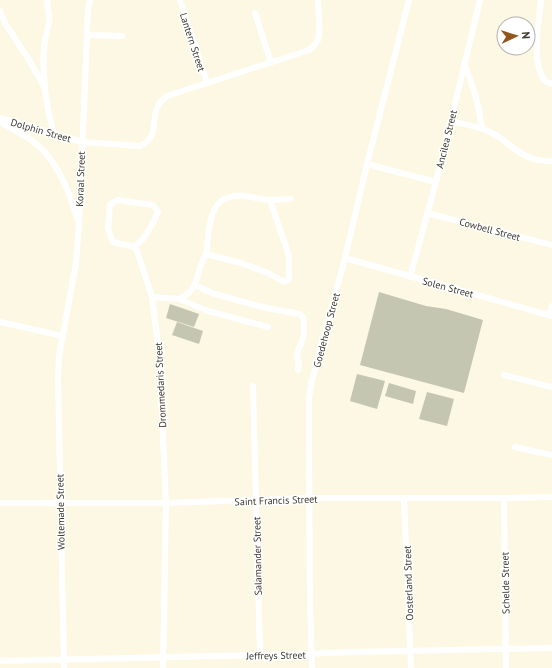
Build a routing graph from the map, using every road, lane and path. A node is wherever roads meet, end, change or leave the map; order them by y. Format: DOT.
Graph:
graph roads {
  1 [pos="47,0"];
  2 [pos="90,0"];
  3 [pos="180,0"];
  4 [pos="318,0"];
  5 [pos="409,0"];
  6 [pos="480,0"];
  7 [pos="541,0"];
  8 [pos="0,11"];
  9 [pos="255,13"];
  10 [pos="87,35"];
  11 [pos="122,36"];
  12 [pos="271,63"];
  13 [pos="464,64"];
  14 [pos="206,83"];
  15 [pos="552,84"];
  16 [pos="45,89"];
  17 [pos="0,118"];
  18 [pos="450,121"];
  19 [pos="0,122"];
  20 [pos="482,128"];
  21 [pos="54,134"];
  22 [pos="82,142"];
  23 [pos="552,161"];
  24 [pos="367,164"];
  25 [pos="436,182"];
  26 [pos="290,199"];
  27 [pos="270,200"];
  28 [pos="427,213"];
  29 [pos="79,225"];
  30 [pos="552,245"];
  31 [pos="134,248"];
  32 [pos="206,254"];
  33 [pos="345,258"];
  34 [pos="410,277"];
  35 [pos="195,285"];
  36 [pos="152,297"];
  37 [pos="179,299"];
  38 [pos="552,306"];
  39 [pos="550,315"];
  40 [pos="0,322"];
  41 [pos="268,327"];
  42 [pos="63,336"];
  43 [pos="59,356"];
  44 [pos="298,370"];
  45 [pos="504,374"];
  46 [pos="253,386"];
  47 [pos="552,387"];
  48 [pos="515,447"];
  49 [pos="552,455"];
  50 [pos="552,497"];
  51 [pos="310,498"];
  52 [pos="404,498"];
  53 [pos="504,498"];
  54 [pos="256,500"];
  55 [pos="0,503"];
  56 [pos="166,503"];
  57 [pos="60,504"];
  58 [pos="552,648"];
  59 [pos="506,649"];
  60 [pos="410,651"];
  61 [pos="312,654"];
  62 [pos="260,655"];
  63 [pos="163,658"];
  64 [pos="64,660"];
  65 [pos="0,661"];
  66 [pos="64,668"];
  67 [pos="163,668"];
  68 [pos="312,668"];
  69 [pos="411,668"];
  70 [pos="506,668"];
  1 -- 16 [label="street"];
  2 -- 10 [label="street, Koraal Street"];
  3 -- 14 [label="street, Lantern Street"];
  4 -- 12 [label="street, Lantern Street"];
  5 -- 24 [label="street, Goedehoop Street"];
  6 -- 13 [label="street, Ancilea Street"];
  7 -- 15 [label="street"];
  8 -- 16 [label="street"];
  9 -- 12 [label="street"];
  10 -- 11 [label="street"];
  10 -- 22 [label="street, Koraal Street"];
  12 -- 14 [label="street, Lantern Street"];
  13 -- 18 [label="street, Ancilea Street"];
  13 -- 20 [label="street"];
  14 -- 22 [label="street, Lantern Street"];
  16 -- 21 [label="street"];
  17 -- 21 [label="street, Dolphin Street"];
  18 -- 20 [label="street"];
  18 -- 25 [label="street, Ancilea Street"];
  19 -- 29 [label="street"];
  20 -- 23 [label="street"];
  21 -- 22 [label="street, Dolphin Street"];
  22 -- 29 [label="street, Koraal Street"];
  24 -- 25 [label="street"];
  24 -- 33 [label="street, Goedehoop Street"];
  25 -- 28 [label="street, Ancilea Street"];
  26 -- 27 [label="street"];
  27 -- 32 [label="street"];
  27 -- 32 [label="street"];
  28 -- 30 [label="street, Cowbell Street"];
  28 -- 34 [label="street, Ancilea Street"];
  29 -- 42 [label="street, Koraal Street"];
  31 -- 31 [label="street"];
  31 -- 36 [label="street, Drommedaris Street"];
  32 -- 35 [label="street"];
  33 -- 34 [label="street, Solen Street"];
  33 -- 51 [label="street, Goedehoop Street"];
  34 -- 39 [label="street, Solen Street"];
  35 -- 37 [label="street"];
  35 -- 44 [label="street"];
  36 -- 37 [label="street"];
  36 -- 56 [label="street, Drommedaris Street"];
  37 -- 41 [label="street"];
  38 -- 39 [label="street"];
  40 -- 42 [label="street"];
  42 -- 43 [label="street, Koraal Street"];
  43 -- 57 [label="street, Woltemade Street"];
  45 -- 47 [label="street"];
  46 -- 54 [label="street, Salamander Street"];
  48 -- 49 [label="street"];
  50 -- 53 [label="street, Saint Francis Street"];
  51 -- 52 [label="street, Saint Francis Street"];
  51 -- 54 [label="street, Saint Francis Street"];
  51 -- 61 [label="street, Goedehoop Street"];
  52 -- 53 [label="street, Saint Francis Street"];
  52 -- 60 [label="street, Oosterland Street"];
  53 -- 59 [label="street, Schelde Street"];
  54 -- 56 [label="street, Saint Francis Street"];
  54 -- 62 [label="street, Salamander Street"];
  55 -- 57 [label="street, Saint Francis Street"];
  56 -- 57 [label="street, Saint Francis Street"];
  56 -- 63 [label="street, Drommedaris Street"];
  57 -- 64 [label="street, Woltemade Street"];
  58 -- 59 [label="street, Jeffreys Street"];
  59 -- 60 [label="street, Jeffreys Street"];
  59 -- 70 [label="street, Schelde Street"];
  60 -- 61 [label="street, Jeffreys Street"];
  60 -- 69 [label="street, Oosterland Street"];
  61 -- 62 [label="street, Jeffreys Street"];
  61 -- 68 [label="street, Goedehoop Street"];
  62 -- 63 [label="street, Jeffreys Street"];
  63 -- 64 [label="street, Jeffreys Street"];
  63 -- 67 [label="street, Drommedaris Street"];
  64 -- 65 [label="street, Jeffreys Street"];
  64 -- 66 [label="street, Woltemade Street"];
}
